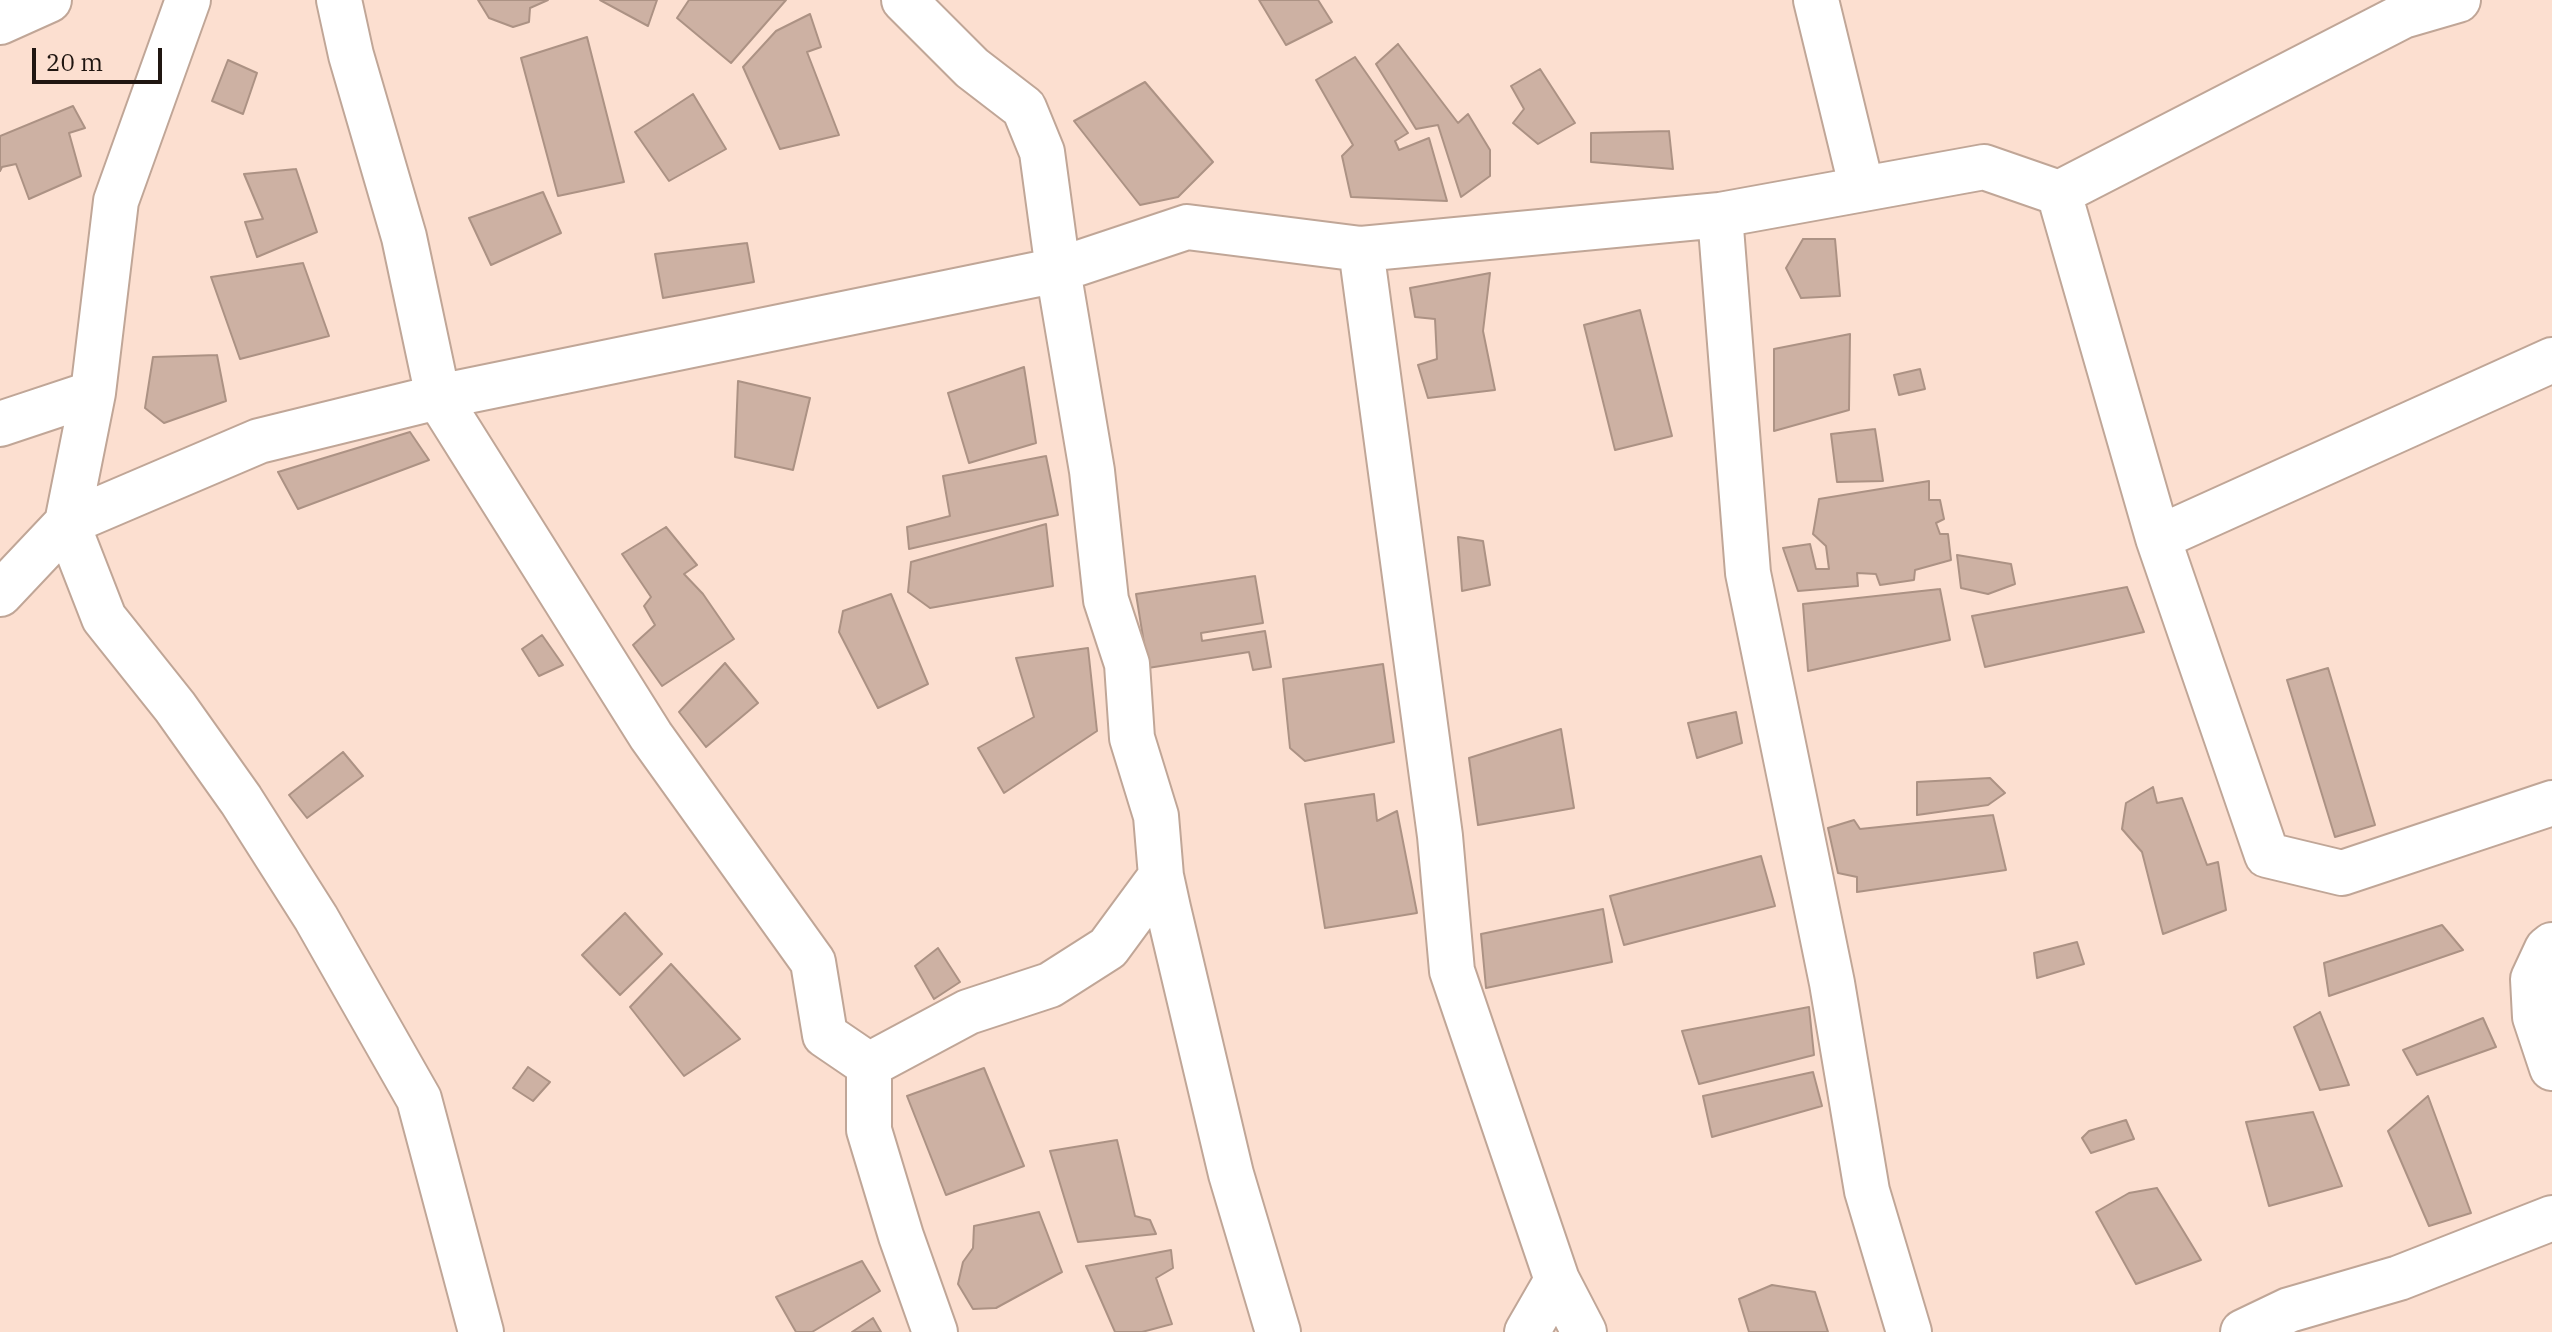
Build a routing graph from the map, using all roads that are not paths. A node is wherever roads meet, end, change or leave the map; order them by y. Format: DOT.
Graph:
graph roads {
  1 [pos="188,0"];
  2 [pos="339,0"];
  3 [pos="904,0"];
  4 [pos="1816,0"];
  5 [pos="2458,0"];
  6 [pos="2401,8"];
  7 [pos="1862,189"];
  8 [pos="2059,193"];
  9 [pos="1720,215"];
  10 [pos="1361,249"];
  11 [pos="1058,270"];
  12 [pos="2552,360"];
  13 [pos="93,393"];
  14 [pos="438,397"];
  15 [pos="0,424"];
  16 [pos="67,523"];
  17 [pos="2158,538"];
  18 [pos="0,594"];
  19 [pos="2552,803"];
  20 [pos="1161,876"];
  21 [pos="2552,945"];
  22 [pos="869,1065"];
  23 [pos="2552,1068"];
  24 [pos="2552,1218"];
  25 [pos="1557,1280"];
  26 [pos="481,1332"];
  27 [pos="935,1332"];
  28 [pos="1278,1332"];
  29 [pos="1527,1332"];
  30 [pos="1584,1332"];
  31 [pos="1909,1332"];
  32 [pos="2243,1332"];
  1 -- 13 [label="street"];
  2 -- 14 [label="street"];
  3 -- 11 [label="street"];
  4 -- 7 [label="street"];
  5 -- 6 [label="street"];
  6 -- 8 [label="street"];
  7 -- 8 [label="street"];
  7 -- 9 [label="street"];
  8 -- 17 [label="street"];
  9 -- 10 [label="street"];
  9 -- 31 [label="street"];
  10 -- 11 [label="street"];
  10 -- 25 [label="street"];
  11 -- 14 [label="street"];
  11 -- 20 [label="street"];
  12 -- 17 [label="street"];
  13 -- 15 [label="street"];
  13 -- 16 [label="street"];
  14 -- 16 [label="street"];
  14 -- 22 [label="street"];
  16 -- 18 [label="street"];
  16 -- 26 [label="street"];
  17 -- 19 [label="street"];
  20 -- 22 [label="street"];
  20 -- 28 [label="street"];
  21 -- 23 [label="street"];
  22 -- 27 [label="street"];
  24 -- 32 [label="street"];
  25 -- 29 [label="street"];
  25 -- 30 [label="street"];
}
